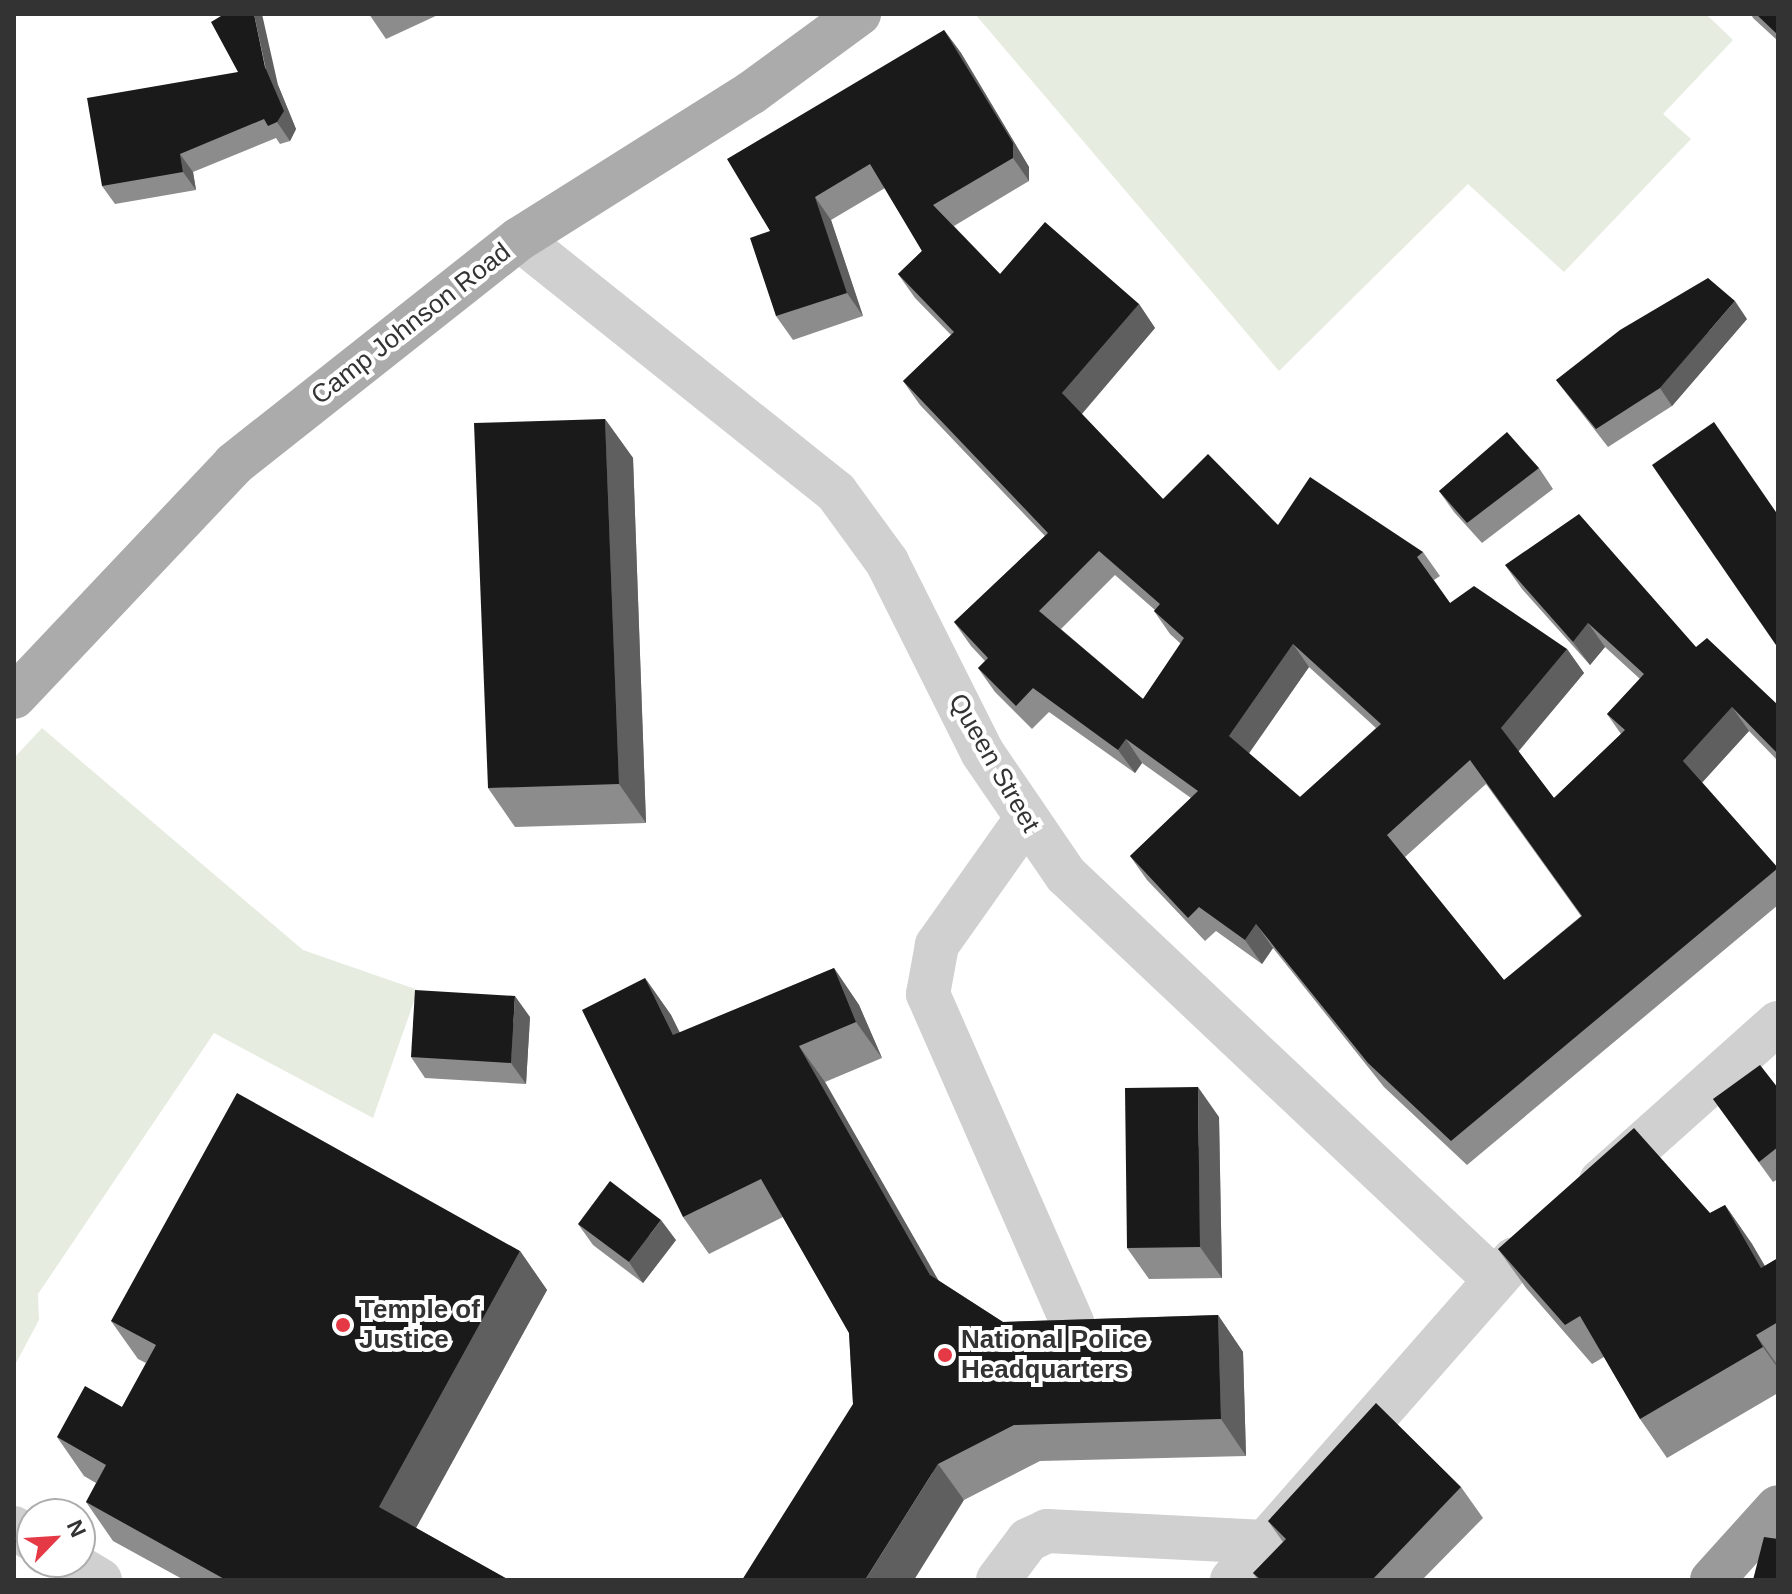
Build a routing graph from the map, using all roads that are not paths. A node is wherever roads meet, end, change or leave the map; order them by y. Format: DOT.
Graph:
graph roads {
  1 [pos="859,14"];
  2 [pos="519,239"];
  3 [pos="14,697"];
  4 [pos="1024,822"];
  5 [pos="1778,1023"];
  6 [pos="1493,1278"];
  7 [pos="1073,1324"];
  8 [pos="1778,1507"];
  9 [pos="1265,1542"];
  10 [pos="998,1580"];
  11 [pos="1232,1580"];
  12 [pos="1712,1580"];
  1 -- 2 [label="main road, Camp Johnson Road"];
  2 -- 3 [label="main road, Camp Johnson Road"];
  2 -- 4 [label="street, Queen Street"];
  4 -- 6 [label="street, Queen Street"];
  4 -- 7 [label="street"];
  5 -- 6 [label="street"];
  6 -- 9 [label="street"];
  8 -- 12 [label="highway"];
  9 -- 10 [label="street"];
  9 -- 11 [label="street"];
}
